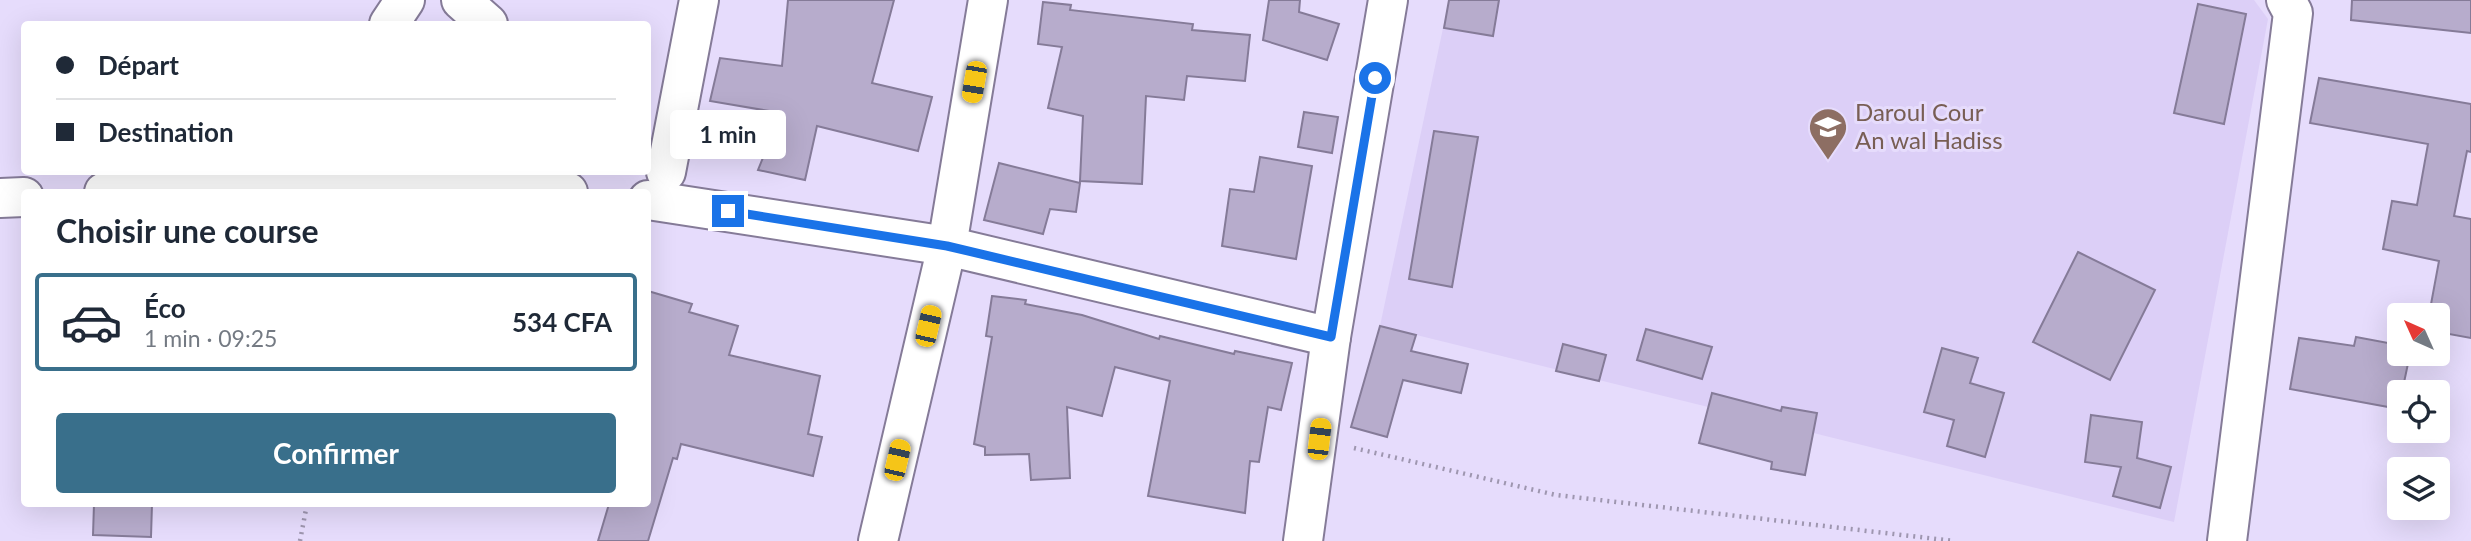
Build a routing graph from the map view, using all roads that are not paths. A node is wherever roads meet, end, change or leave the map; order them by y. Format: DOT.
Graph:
graph roads {
  1 [pos="405,0"];
  2 [pos="461,0"];
  3 [pos="699,0"];
  4 [pos="988,0"];
  5 [pos="1388,0"];
  6 [pos="2286,0"];
  7 [pos="391,21"];
  8 [pos="485,21"];
  9 [pos="291,179"];
  10 [pos="659,183"];
  11 [pos="147,189"];
  12 [pos="507,189"];
  13 [pos="21,197"];
  14 [pos="0,198"];
  15 [pos="947,246"];
  16 [pos="1331,337"];
  17 [pos="878,541"];
  18 [pos="1303,541"];
  19 [pos="2227,541"];
  1 -- 7 [label="street"];
  2 -- 8 [label="street"];
  3 -- 10 [label="street"];
  4 -- 15 [label="street"];
  5 -- 16 [label="street"];
  6 -- 19 [label="street"];
  9 -- 11 [label="street"];
  9 -- 12 [label="street"];
  10 -- 15 [label="street"];
  13 -- 14 [label="street"];
  15 -- 16 [label="street"];
  15 -- 17 [label="street"];
  16 -- 18 [label="street"];
}
